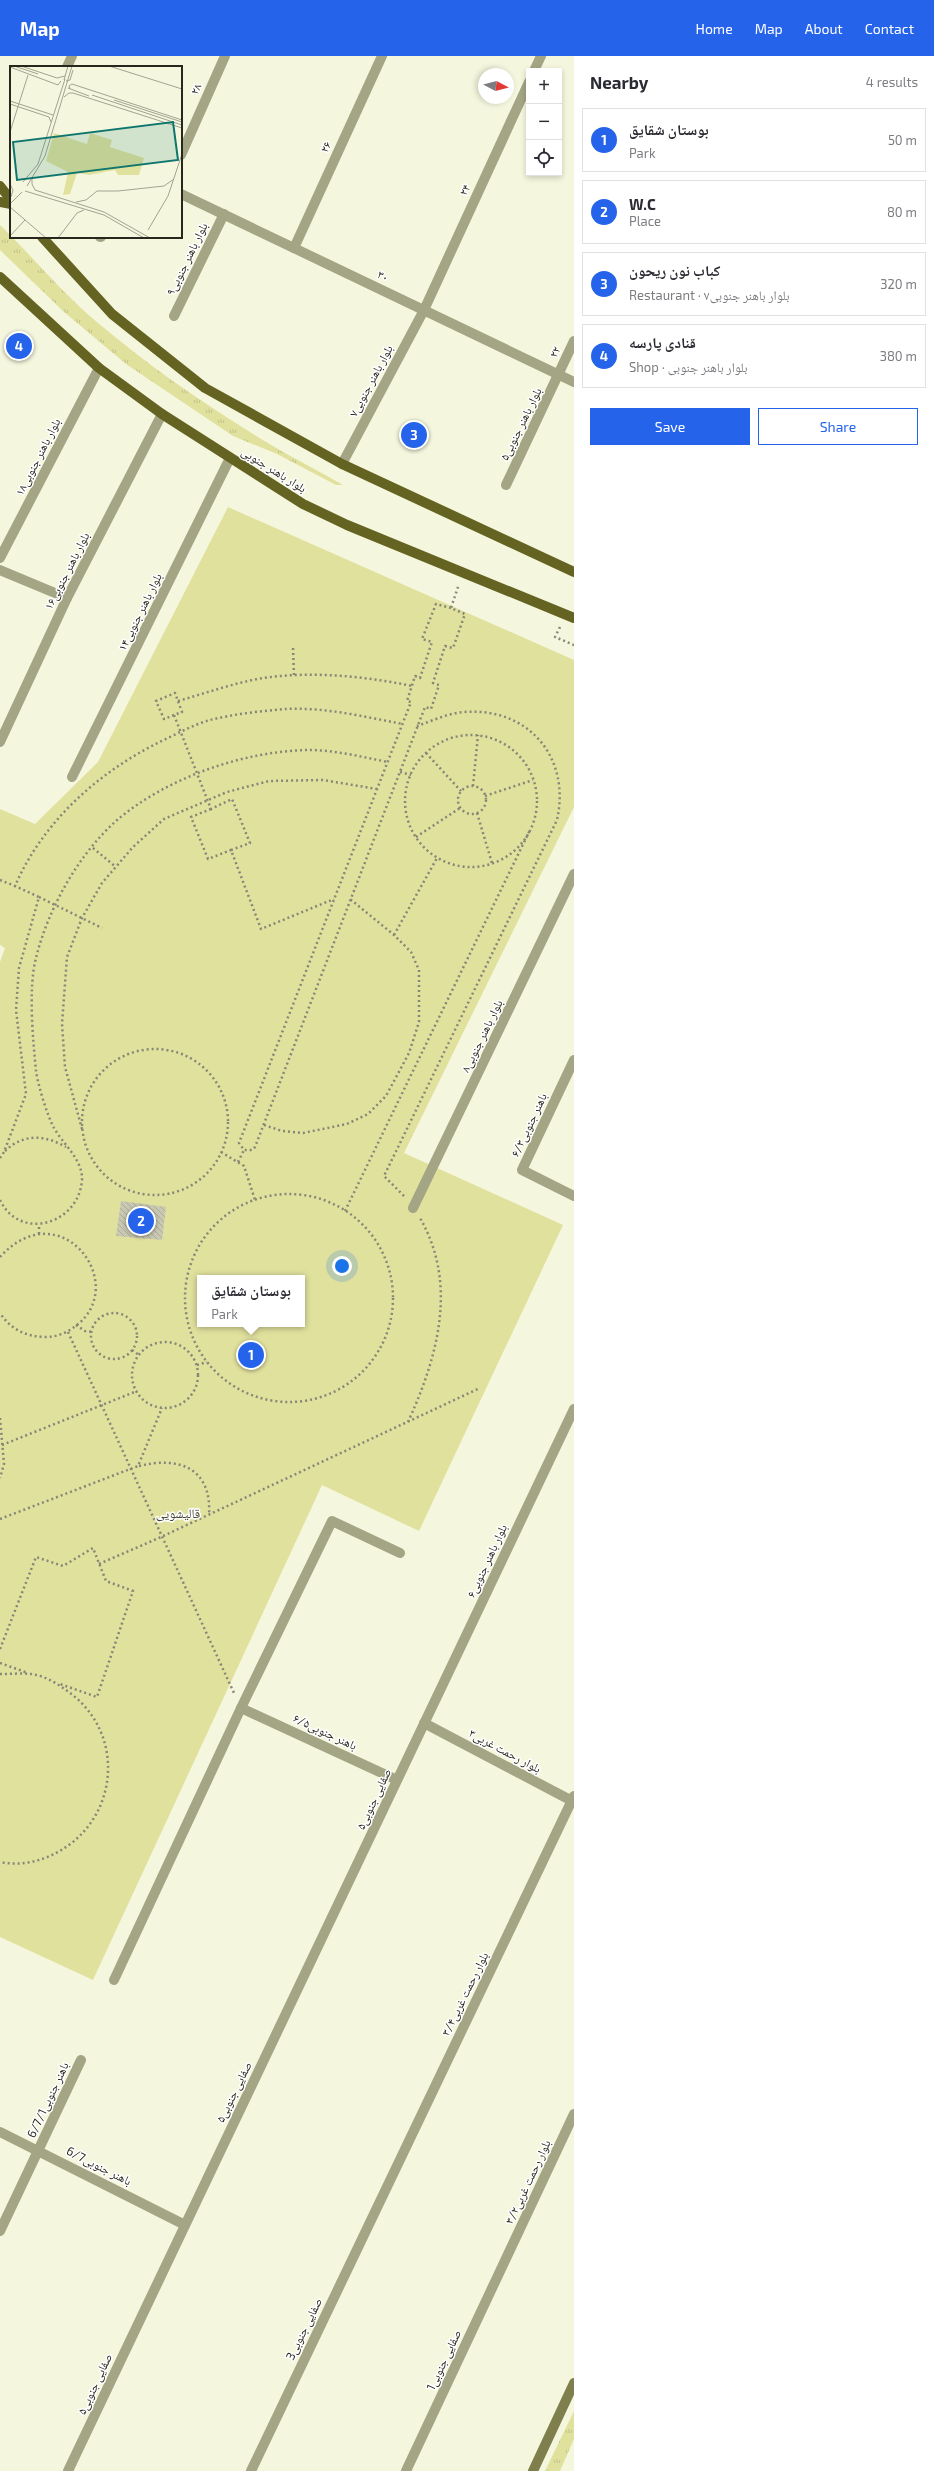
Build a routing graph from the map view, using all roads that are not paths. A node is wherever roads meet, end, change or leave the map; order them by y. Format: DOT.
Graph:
graph roads {
  1 [pos="72,56"];
  2 [pos="225,56"];
  3 [pos="382,56"];
  4 [pos="541,56"];
  5 [pos="68,66"];
  6 [pos="535,68"];
  7 [pos="526,89"];
  8 [pos="182,153"];
  9 [pos="0,186"];
  10 [pos="182,194"];
  11 [pos="10,199"];
  12 [pos="0,202"];
  13 [pos="10,204"];
  14 [pos="224,214"];
  15 [pos="43,238"];
  16 [pos="294,248"];
  17 [pos="2,281"];
  18 [pos="424,310"];
  19 [pos="174,316"];
  20 [pos="574,341"];
  21 [pos="98,368"];
  22 [pos="559,375"];
  23 [pos="574,382"];
  24 [pos="162,414"];
  25 [pos="230,458"];
  26 [pos="342,464"];
  27 [pos="506,485"];
  28 [pos="0,558"];
  29 [pos="0,570"];
  30 [pos="574,572"];
  31 [pos="67,598"];
  32 [pos="574,618"];
  33 [pos="0,742"];
  34 [pos="72,777"];
  35 [pos="574,874"];
  36 [pos="574,1060"];
  37 [pos="574,1196"];
  38 [pos="413,1208"];
  39 [pos="574,1409"];
  40 [pos="400,1553"];
  41 [pos="241,1708"];
  42 [pos="424,1724"];
  43 [pos="398,1780"];
  44 [pos="573,1800"];
  45 [pos="114,1980"];
  46 [pos="81,2060"];
  47 [pos="574,2114"];
  48 [pos="0,2132"];
  49 [pos="38,2150"];
  50 [pos="382,2198"];
  51 [pos="185,2225"];
  52 [pos="0,2231"];
  53 [pos="506,2260"];
  54 [pos="574,2383"];
  55 [pos="68,2471"];
  56 [pos="251,2471"];
  57 [pos="406,2471"];
  58 [pos="533,2471"];
  1 -- 5 [label="street"];
  2 -- 8 [label="street, ۲۸"];
  3 -- 16 [label="street, ۲۶"];
  4 -- 6 [label="street"];
  7 -- 18 [label="street, ۲۴"];
  9 -- 11 [label="main road"];
  10 -- 14 [label="street, ۳۰"];
  12 -- 13 [label="main road"];
  14 -- 16 [label="street, ۳۰"];
  14 -- 19 [label="street, بلوار باهنر جنوبی۹"];
  15 -- 26 [label="main road"];
  16 -- 18 [label="street, ۳۰"];
  17 -- 21 [label="main road, بلوار باهنر جنوبی"];
  18 -- 22 [label="street, ۳۰"];
  18 -- 26 [label="street, بلوار باهنر جنوبی۷"];
  20 -- 22 [label="street, ۲۲"];
  21 -- 24 [label="main road, بلوار باهنر جنوبی"];
  21 -- 28 [label="street, ۱۸بلوار باهنر جنوبی"];
  22 -- 23 [label="street, ۳۰"];
  22 -- 27 [label="street, ۵بلوار باهنر جنوبی"];
  24 -- 25 [label="main road, بلوار باهنر جنوبی"];
  24 -- 31 [label="street, بلوار باهنر جنوبی۱۶"];
  25 -- 32 [label="main road, بلوار باهنر جنوبی"];
  25 -- 34 [label="street, بلوار باهنر جنوبی۱۴"];
  26 -- 30 [label="main road"];
  29 -- 31 [label="street"];
  31 -- 33 [label="street, بلوار باهنر جنوبی۱۶"];
  35 -- 38 [label="street, ۸بلوار باهنر جنوبی"];
  36 -- 37 [label="street, ۶/۳باهنر جنوبی"];
  39 -- 42 [label="street, بلوار باهنر جنوبی۶"];
  40 -- 41 [label="street"];
  41 -- 43 [label="street, باهنر جنوبی۶/۵"];
  41 -- 45 [label="street"];
  42 -- 43 [label="street, صفایی جنوبی۵"];
  42 -- 44 [label="street, بلوار رحمت غربی۳"];
  43 -- 51 [label="street, صفایی جنوبی۵"];
  44 -- 50 [label="street, بلوار رحمت غربی۳/۴"];
  46 -- 49 [label="street, 6/7/1باهنر جنوبی"];
  47 -- 53 [label="street, بلوار رحمت غربی۳/۲"];
  48 -- 49 [label="street, 6/7باهنر جنوبی"];
  49 -- 51 [label="street, 6/7باهنر جنوبی"];
  49 -- 52 [label="street, 6/7/1باهنر جنوبی"];
  50 -- 56 [label="street, 3صفایی جنوبی"];
  51 -- 55 [label="street, صفایی جنوبی۵"];
  53 -- 57 [label="street, 1صفایی جنوبی"];
  54 -- 58 [label="main road"];
}
